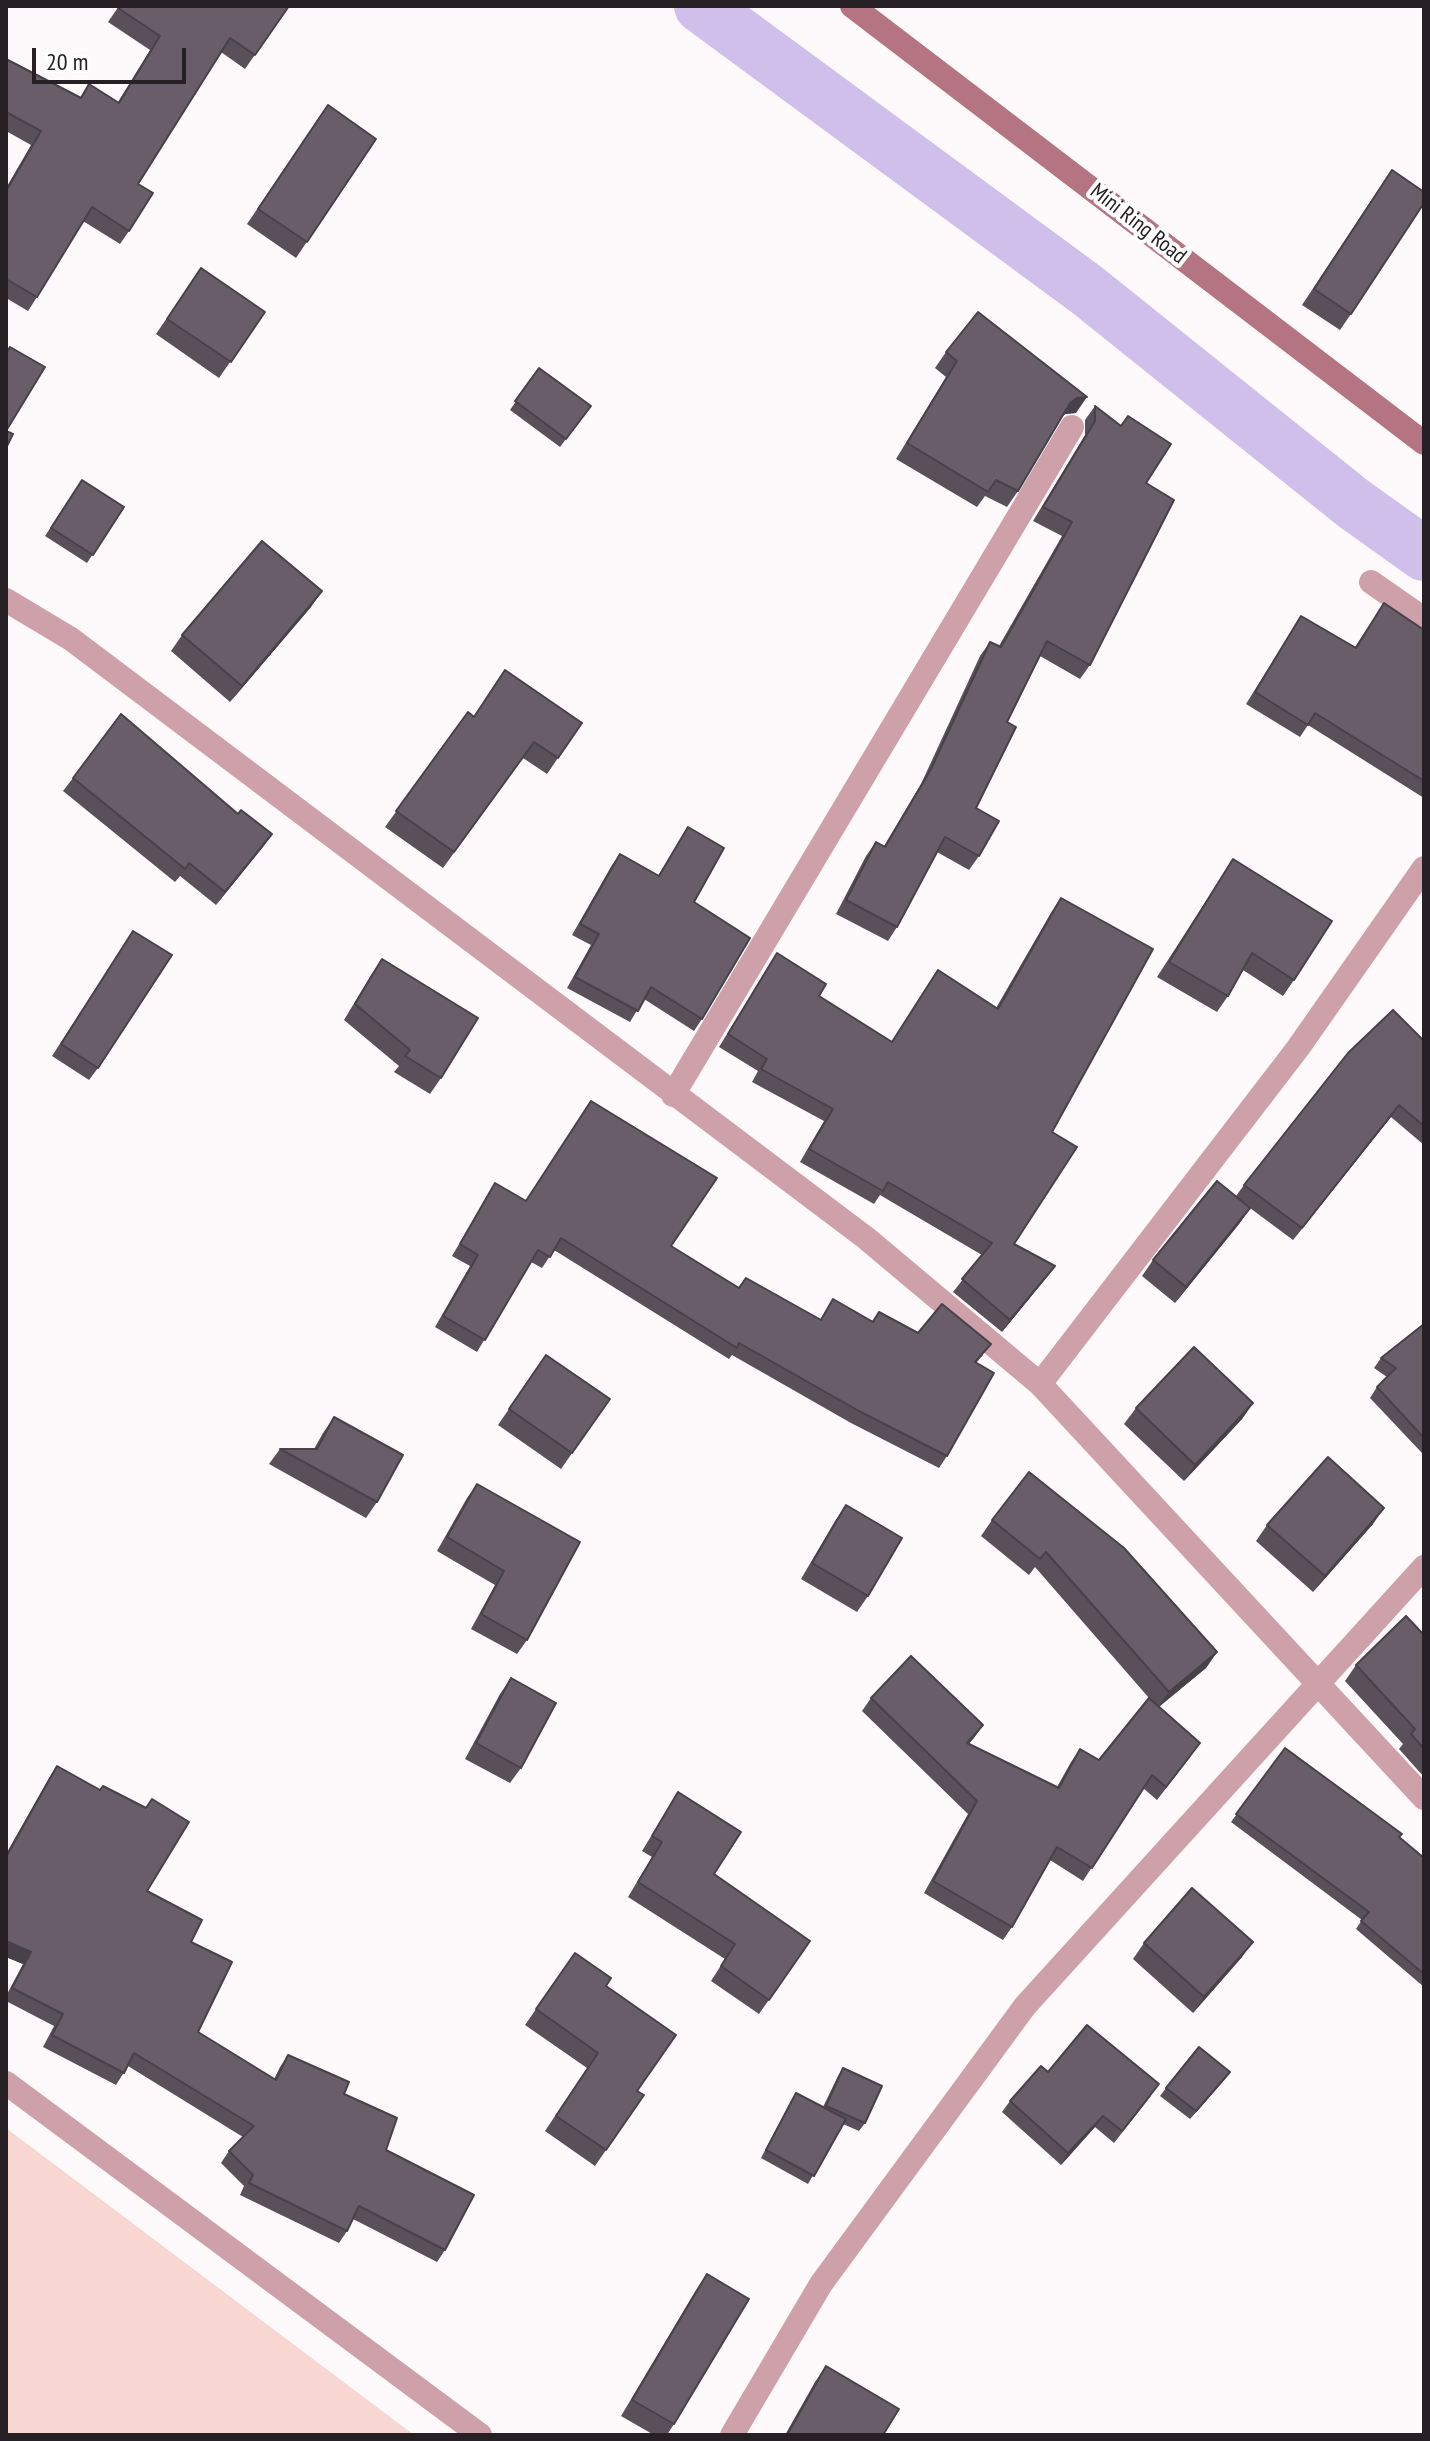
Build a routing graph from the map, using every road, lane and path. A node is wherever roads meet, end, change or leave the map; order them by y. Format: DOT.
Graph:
graph roads {
  1 [pos="852,6"];
  2 [pos="1072,427"];
  3 [pos="1424,443"];
  4 [pos="1371,582"];
  5 [pos="6,600"];
  6 [pos="1424,619"];
  7 [pos="1424,868"];
  8 [pos="673,1095"];
  9 [pos="1040,1384"];
  10 [pos="1424,1567"];
  11 [pos="1320,1685"];
  12 [pos="1424,1798"];
  13 [pos="6,2083"];
  14 [pos="480,2435"];
  15 [pos="732,2435"];
  1 -- 3 [label="main road, Mini Ring Road"];
  2 -- 8 [label="street"];
  4 -- 6 [label="street"];
  5 -- 8 [label="street"];
  7 -- 9 [label="street"];
  8 -- 9 [label="street"];
  9 -- 11 [label="street"];
  10 -- 11 [label="street"];
  11 -- 12 [label="street"];
  11 -- 15 [label="street"];
  13 -- 14 [label="street"];
}
